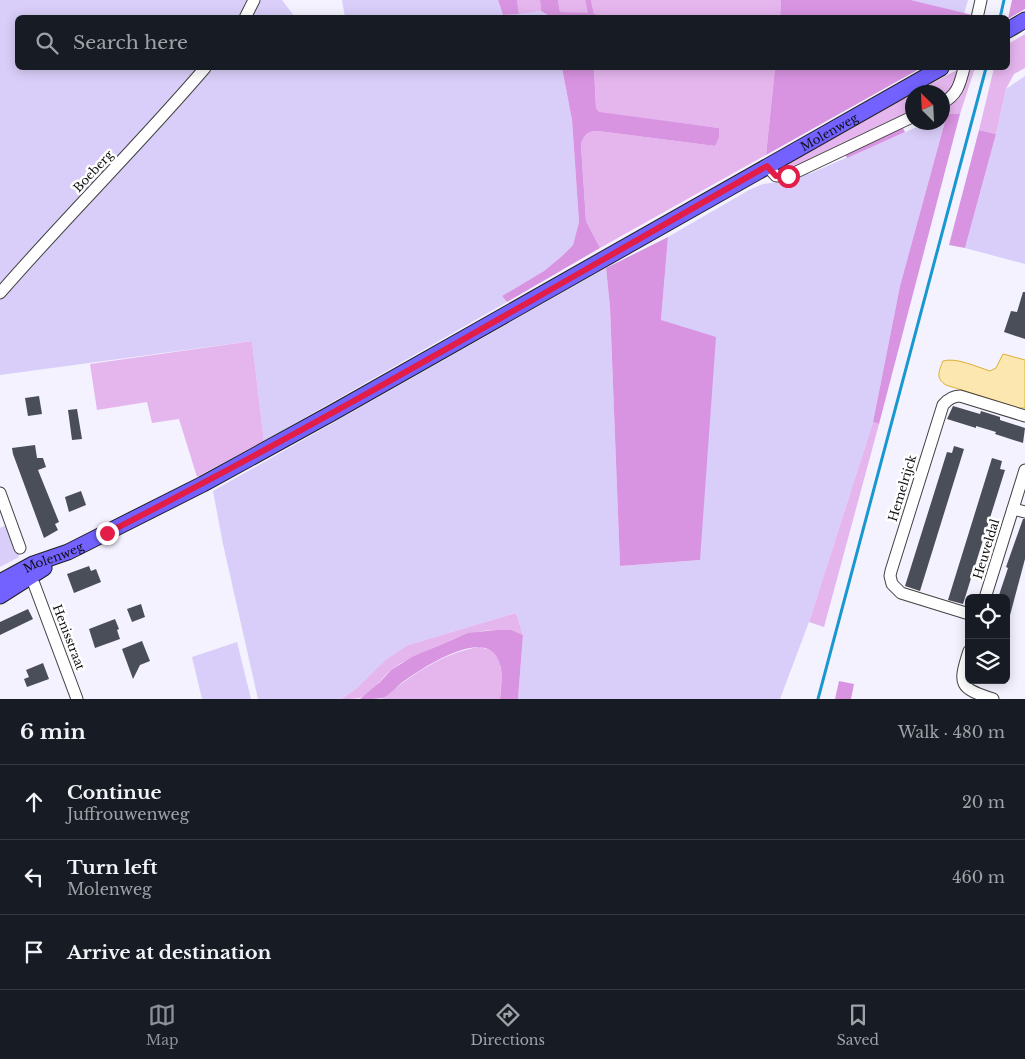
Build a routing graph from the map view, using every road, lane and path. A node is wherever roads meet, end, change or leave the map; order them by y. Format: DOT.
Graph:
graph roads {
  1 [pos="254,0"];
  2 [pos="981,0"];
  3 [pos="246,15"];
  4 [pos="978,15"];
  5 [pos="1025,20"];
  6 [pos="1010,29"];
  7 [pos="203,70"];
  8 [pos="937,70"];
  9 [pos="963,70"];
  10 [pos="950,99"];
  11 [pos="905,120"];
  12 [pos="767,166"];
  13 [pos="0,292"];
  14 [pos="1025,416"];
  15 [pos="1025,470"];
  16 [pos="0,493"];
  17 [pos="1013,508"];
  18 [pos="1025,512"];
  19 [pos="20,548"];
  20 [pos="68,552"];
  21 [pos="2,581"];
  22 [pos="34,584"];
  23 [pos="986,594"];
  24 [pos="0,596"];
  25 [pos="965,613"];
  26 [pos="965,663"];
  27 [pos="76,699"];
  28 [pos="993,699"];
  1 -- 3 [label="street"];
  2 -- 4 [label="street"];
  5 -- 6 [label="main road"];
  7 -- 13 [label="street, Boeberg"];
  8 -- 12 [label="main road, Molenweg"];
  9 -- 10 [label="street"];
  11 -- 12 [label="street"];
  12 -- 20 [label="main road, Molenweg"];
  14 -- 25 [label="street, Hemelrijck"];
  15 -- 17 [label="street, Heuveldal"];
  16 -- 19 [label="street"];
  17 -- 18 [label="street, Heuveldal"];
  17 -- 23 [label="street, Heuveldal"];
  20 -- 21 [label="main road, Molenweg"];
  20 -- 24 [label="main road"];
  22 -- 27 [label="street, Henisstraat"];
  26 -- 28 [label="street"];
}
